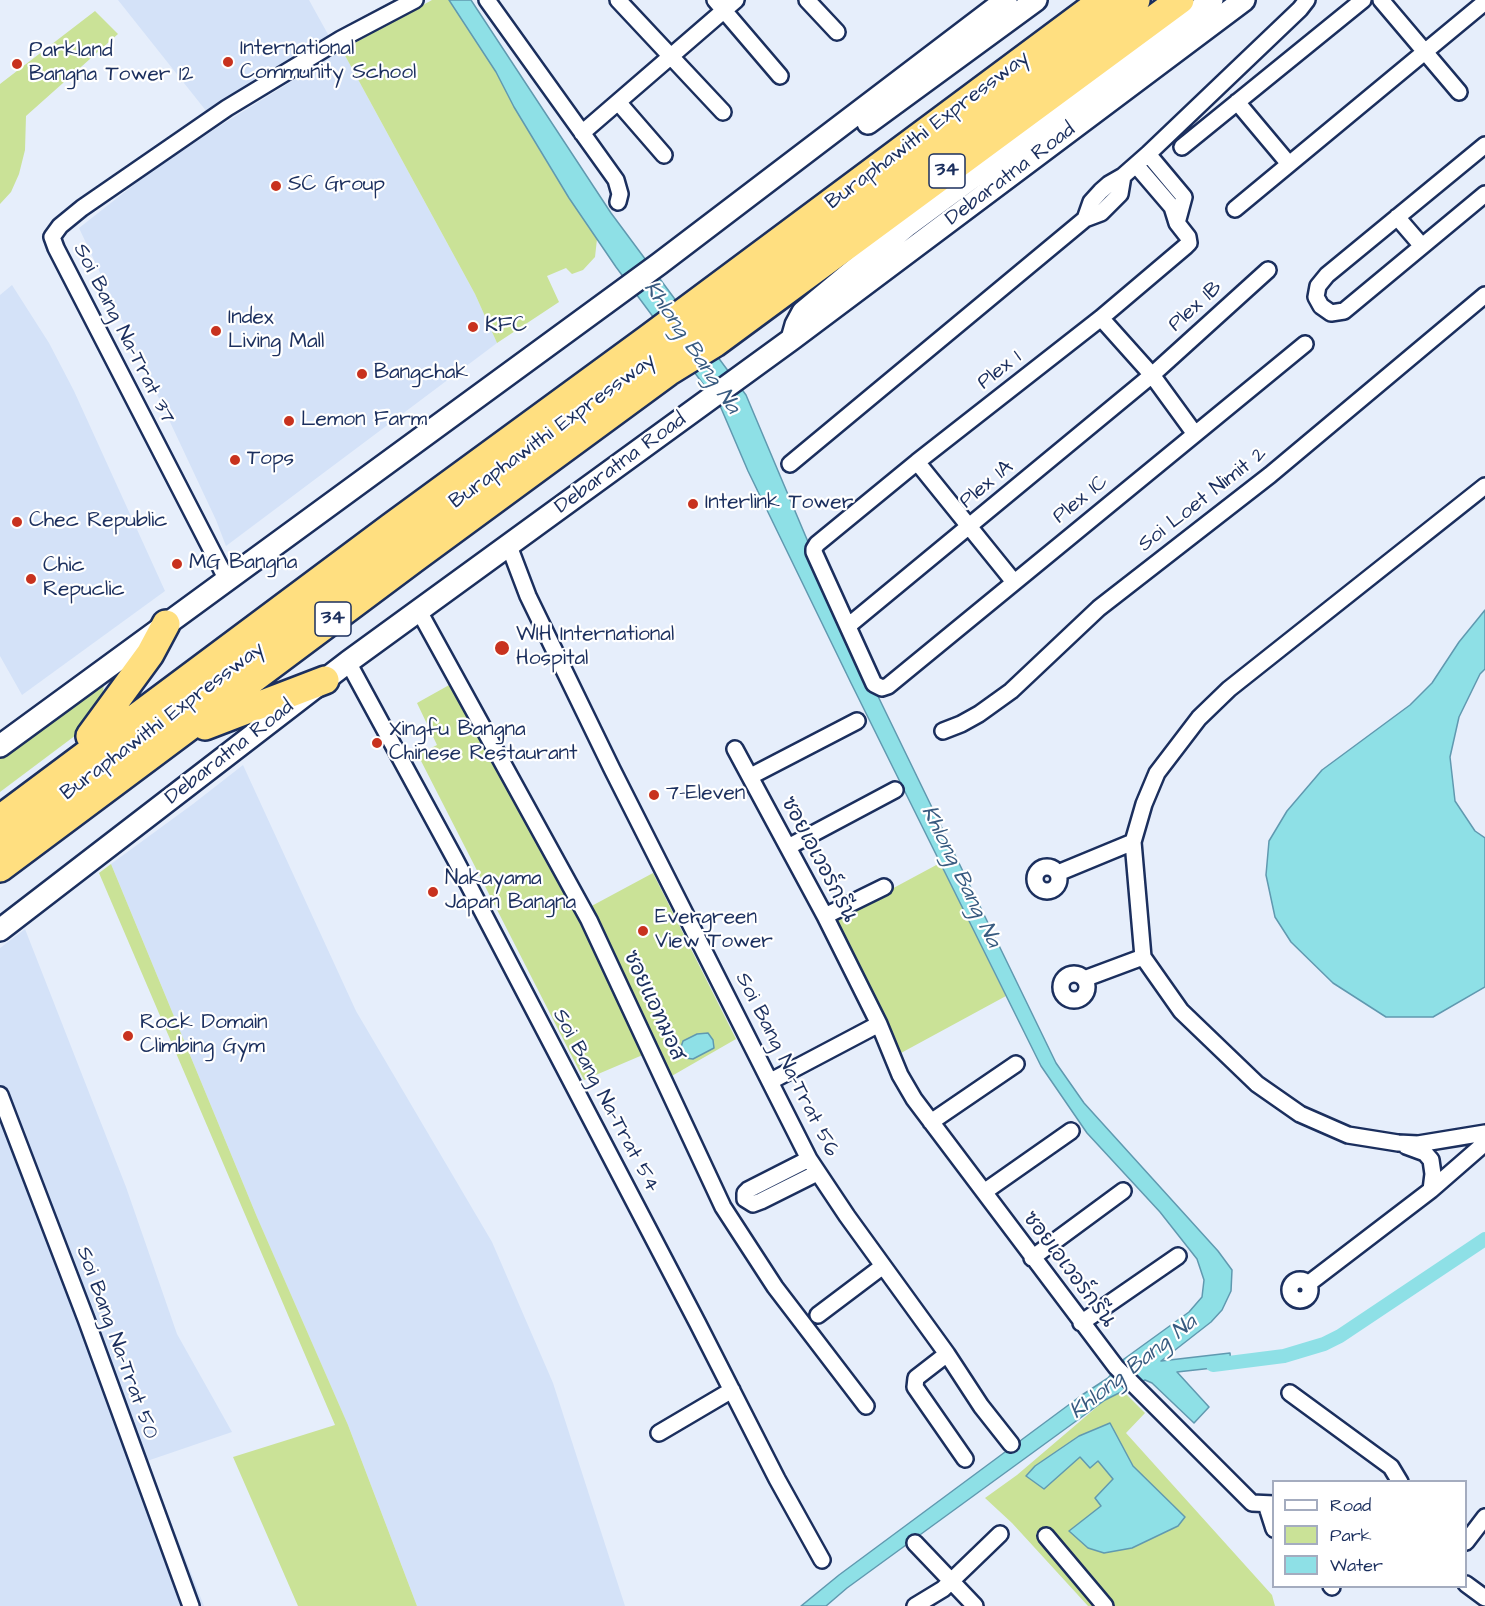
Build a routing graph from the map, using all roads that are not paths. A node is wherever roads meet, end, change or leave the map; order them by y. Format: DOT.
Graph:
graph roads {
  1 [pos="415,0"];
  2 [pos="487,0"];
  3 [pos="618,0"];
  4 [pos="807,0"];
  5 [pos="1006,0"];
  6 [pos="1036,0"];
  7 [pos="1090,0"];
  8 [pos="1103,0"];
  9 [pos="1136,0"];
  10 [pos="1156,0"];
  11 [pos="1180,0"];
  12 [pos="1212,0"];
  13 [pos="1244,0"];
  14 [pos="1307,0"];
  15 [pos="1363,0"];
  16 [pos="1380,0"];
  17 [pos="1485,2"];
  18 [pos="725,3"];
  19 [pos="837,32"];
  20 [pos="1425,51"];
  21 [pos="671,57"];
  22 [pos="780,76"];
  23 [pos="1459,92"];
  24 [pos="618,102"];
  25 [pos="1237,102"];
  26 [pos="723,112"];
  27 [pos="582,133"];
  28 [pos="1485,145"];
  29 [pos="1182,147"];
  30 [pos="664,154"];
  31 [pos="1148,154"];
  32 [pos="1289,164"];
  33 [pos="1136,165"];
  34 [pos="1485,194"];
  35 [pos="618,202"];
  36 [pos="1235,209"];
  37 [pos="721,217"];
  38 [pos="1397,217"];
  39 [pos="1178,223"];
  40 [pos="1422,246"];
  41 [pos="1268,270"];
  42 [pos="1485,295"];
  43 [pos="1101,318"];
  44 [pos="792,339"];
  45 [pos="1305,344"];
  46 [pos="1152,375"];
  47 [pos="1195,434"];
  48 [pos="917,462"];
  49 [pos="790,464"];
  50 [pos="1485,486"];
  51 [pos="969,527"];
  52 [pos="510,546"];
  53 [pos="227,580"];
  54 [pos="1014,582"];
  55 [pos="419,611"];
  56 [pos="166,624"];
  57 [pos="848,626"];
  58 [pos="348,662"];
  59 [pos="325,680"];
  60 [pos="857,721"];
  61 [pos="943,731"];
  62 [pos="90,736"];
  63 [pos="173,739"];
  64 [pos="0,746"];
  65 [pos="735,749"];
  66 [pos="751,776"];
  67 [pos="895,790"];
  68 [pos="0,803"];
  69 [pos="0,819"];
  70 [pos="1133,842"];
  71 [pos="0,844"];
  72 [pos="788,847"];
  73 [pos="0,859"];
  74 [pos="0,868"];
  75 [pos="1058,873"];
  76 [pos="884,887"];
  77 [pos="825,916"];
  78 [pos="0,930"];
  79 [pos="1143,957"];
  80 [pos="1084,979"];
  81 [pos="879,1024"];
  82 [pos="1016,1064"];
  83 [pos="771,1081"];
  84 [pos="0,1095"];
  85 [pos="932,1122"];
  86 [pos="1071,1131"];
  87 [pos="1485,1133"];
  88 [pos="1398,1143"];
  89 [pos="1485,1143"];
  90 [pos="1431,1190"];
  91 [pos="1123,1191"];
  92 [pos="984,1192"];
  93 [pos="1178,1256"];
  94 [pos="1032,1258"];
  95 [pos="883,1266"];
  96 [pos="1308,1284"];
  97 [pos="818,1315"];
  98 [pos="1081,1323"];
  99 [pos="947,1354"];
  100 [pos="732,1390"];
  101 [pos="1290,1393"];
  102 [pos="866,1406"];
  103 [pos="659,1433"];
  104 [pos="1011,1444"];
  105 [pos="965,1459"];
  106 [pos="1399,1480"];
  107 [pos="1270,1504"];
  108 [pos="1485,1517"];
  109 [pos="1000,1534"];
  110 [pos="1046,1536"];
  111 [pos="1467,1541"];
  112 [pos="915,1543"];
  113 [pos="822,1560"];
  114 [pos="951,1581"];
  115 [pos="1467,1585"];
  116 [pos="1485,1598"];
  117 [pos="191,1606"];
  118 [pos="915,1606"];
  119 [pos="975,1606"];
  120 [pos="1105,1606"];
  1 -- 53 [label="street, Soi Bang Na-Trat 37"];
  2 -- 27 [label="street"];
  3 -- 21 [label="street"];
  4 -- 19 [label="street"];
  5 -- 37 [label="main road"];
  6 -- 37 [label="main road"];
  7 -- 62 [label="highway, 34"];
  8 -- 69 [label="highway, Buraphawithi Expressway"];
  9 -- 71 [label="highway, Buraphawithi Expressway"];
  10 -- 73 [label="highway"];
  11 -- 63 [label="highway, Debaratna Road / 34"];
  12 -- 44 [label="main road"];
  13 -- 44 [label="main road, Debaratna Road / 34"];
  14 -- 31 [label="street"];
  15 -- 25 [label="street"];
  16 -- 20 [label="street"];
  17 -- 20 [label="street"];
  18 -- 21 [label="street"];
  18 -- 22 [label="street"];
  20 -- 23 [label="street"];
  20 -- 32 [label="street"];
  21 -- 24 [label="street"];
  21 -- 26 [label="street"];
  24 -- 27 [label="street"];
  24 -- 30 [label="street"];
  25 -- 29 [label="street"];
  25 -- 32 [label="street"];
  27 -- 35 [label="street"];
  28 -- 38 [label="street"];
  31 -- 33 [label="street"];
  31 -- 39 [label="street"];
  32 -- 36 [label="street"];
  33 -- 39 [label="street"];
  33 -- 49 [label="street"];
  34 -- 40 [label="street"];
  37 -- 53 [label="main road"];
  38 -- 40 [label="street"];
  38 -- 40 [label="street"];
  39 -- 43 [label="street, Plex 1"];
  41 -- 46 [label="street, Plex 1B"];
  42 -- 61 [label="street, Soi Loet Nimit 2"];
  43 -- 46 [label="street"];
  43 -- 48 [label="street, Plex 1"];
  44 -- 52 [label="main road, Debaratna Road / 34"];
  45 -- 47 [label="street, Plex 1C"];
  46 -- 47 [label="street"];
  46 -- 51 [label="street, Plex 1A"];
  47 -- 54 [label="street, Plex 1C"];
  48 -- 51 [label="street"];
  48 -- 57 [label="street, Plex 1"];
  50 -- 70 [label="street"];
  51 -- 54 [label="street"];
  51 -- 57 [label="street, Plex 1A"];
  52 -- 55 [label="main road, Debaratna Road / 34"];
  52 -- 83 [label="street, Soi Bang Na-Trat 56"];
  53 -- 56 [label="main road"];
  54 -- 57 [label="street, Plex 1C"];
  55 -- 58 [label="main road, Debaratna Road / 34"];
  55 -- 102 [label="street, ซอยแอทมอส"];
  56 -- 62 [label="highway"];
  56 -- 64 [label="main road"];
  58 -- 59 [label="main road, Debaratna Road / 34"];
  58 -- 100 [label="street, Soi Bang Na-Trat 54"];
  59 -- 63 [label="highway"];
  59 -- 78 [label="main road, Debaratna Road / 34"];
  60 -- 66 [label="street"];
  62 -- 68 [label="highway, 34"];
  63 -- 74 [label="highway, Debaratna Road / 34"];
  65 -- 66 [label="street, ซอยเอเวอร์กรีน"];
  66 -- 72 [label="street, ซอยเอเวอร์กรีน"];
  67 -- 72 [label="street"];
  70 -- 75 [label="street"];
  70 -- 79 [label="street"];
  72 -- 77 [label="street, ซอยเอเวอร์กรีน"];
  76 -- 77 [label="street"];
  77 -- 81 [label="street, ซอยเอเวอร์กรีน"];
  79 -- 80 [label="street"];
  79 -- 88 [label="street"];
  81 -- 83 [label="street"];
  81 -- 85 [label="street, ซอยเอเวอร์กรีน"];
  82 -- 85 [label="street"];
  83 -- 95 [label="street, Soi Bang Na-Trat 56"];
  84 -- 117 [label="street, Soi Bang Na-Trat 50"];
  85 -- 92 [label="street, ซอยเอเวอร์กรีน"];
  86 -- 92 [label="street"];
  87 -- 88 [label="street"];
  88 -- 90 [label="street"];
  89 -- 90 [label="street"];
  90 -- 96 [label="street"];
  91 -- 94 [label="street"];
  92 -- 94 [label="street, ซอยเอเวอร์กรีน"];
  93 -- 98 [label="street"];
  94 -- 98 [label="street, ซอยเอเวอร์กรีน"];
  95 -- 97 [label="street"];
  95 -- 99 [label="street, Soi Bang Na-Trat 56"];
  98 -- 107 [label="street, ซอยเอเวอร์กรีน"];
  99 -- 104 [label="street, Soi Bang Na-Trat 56"];
  99 -- 105 [label="street"];
  100 -- 103 [label="street"];
  100 -- 113 [label="street, Soi Bang Na-Trat 54"];
  101 -- 106 [label="street"];
  108 -- 111 [label="street"];
  109 -- 114 [label="street"];
  110 -- 120 [label="street"];
  112 -- 114 [label="street"];
  114 -- 118 [label="street"];
  114 -- 119 [label="street"];
  115 -- 116 [label="street"];
}
